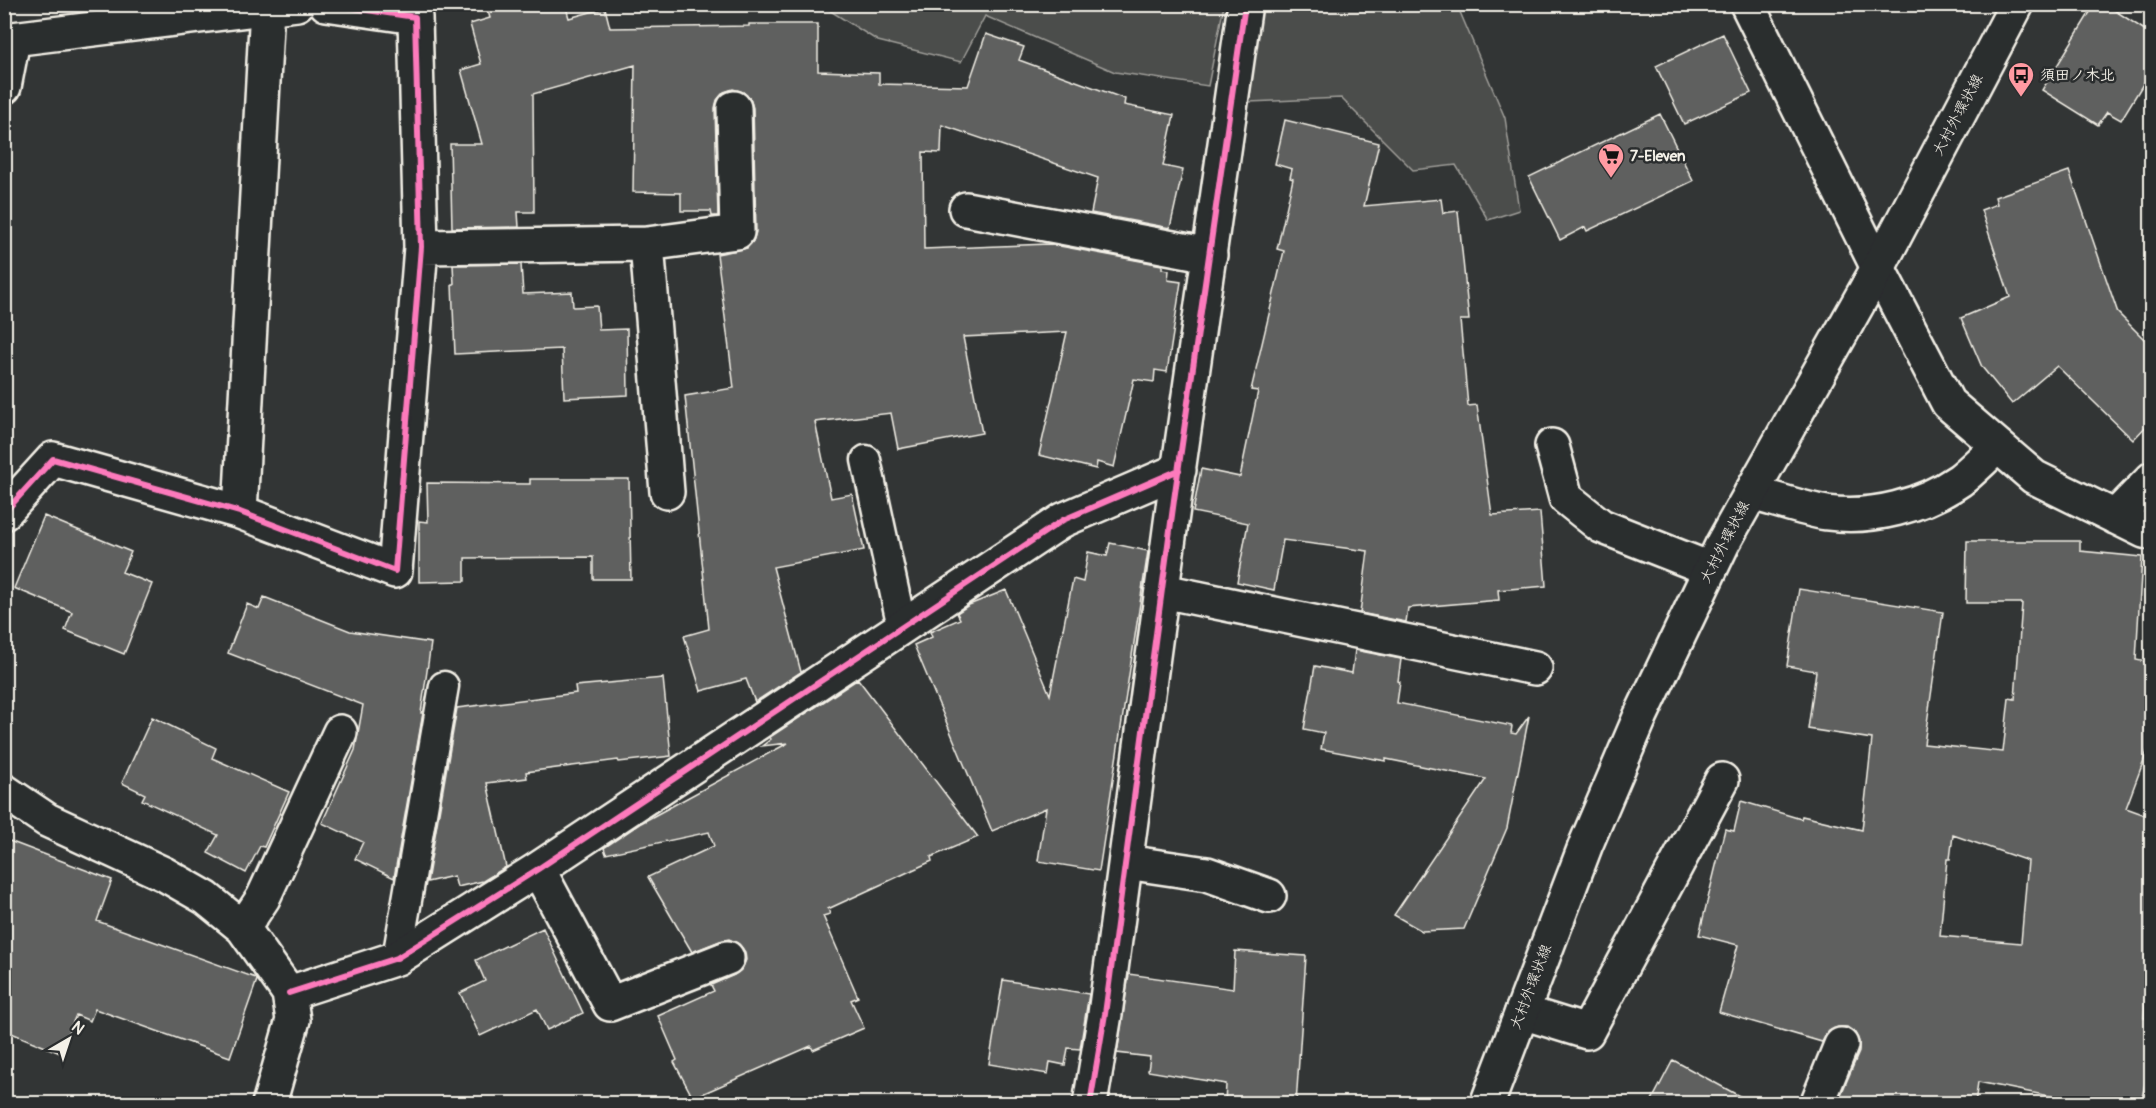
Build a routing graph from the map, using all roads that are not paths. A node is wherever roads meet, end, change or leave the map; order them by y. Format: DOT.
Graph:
graph roads {
  1 [pos="326,4"];
  2 [pos="1245,4"];
  3 [pos="1747,4"];
  4 [pos="2017,4"];
  5 [pos="282,6"];
  6 [pos="192,11"];
  7 [pos="9,40"];
  8 [pos="4,87"];
  9 [pos="734,108"];
  10 [pos="966,209"];
  11 [pos="647,244"];
  12 [pos="421,247"];
  13 [pos="1210,255"];
  14 [pos="1878,268"];
  15 [pos="1552,446"];
  16 [pos="1998,446"];
  17 [pos="866,460"];
  18 [pos="1179,470"];
  19 [pos="2151,479"];
  20 [pos="667,492"];
  21 [pos="1751,493"];
  22 [pos="240,512"];
  23 [pos="4,513"];
  24 [pos="2115,517"];
  25 [pos="2151,533"];
  26 [pos="1710,569"];
  27 [pos="1163,591"];
  28 [pos="902,627"];
  29 [pos="1535,668"];
  30 [pos="444,686"];
  31 [pos="340,732"];
  32 [pos="1722,780"];
  33 [pos="4,790"];
  34 [pos="1126,862"];
  35 [pos="538,869"];
  36 [pos="1269,896"];
  37 [pos="243,928"];
  38 [pos="397,958"];
  39 [pos="727,958"];
  40 [pos="289,993"];
  41 [pos="1522,1012"];
  42 [pos="1841,1045"];
  43 [pos="268,1104"];
  44 [pos="1090,1104"];
  45 [pos="1487,1104"];
  46 [pos="1817,1104"];
  1 -- 12 [label="street"];
  2 -- 13 [label="street"];
  3 -- 14 [label="street"];
  4 -- 14 [label="street, 大村外環状線"];
  5 -- 6 [label="street"];
  5 -- 22 [label="street"];
  6 -- 7 [label="street"];
  7 -- 8 [label="street"];
  9 -- 11 [label="street"];
  10 -- 13 [label="street"];
  11 -- 12 [label="street"];
  11 -- 20 [label="street"];
  12 -- 22 [label="street"];
  13 -- 18 [label="street"];
  14 -- 16 [label="street"];
  14 -- 21 [label="street, 大村外環状線"];
  15 -- 26 [label="street"];
  16 -- 21 [label="street"];
  16 -- 24 [label="street"];
  17 -- 28 [label="lane"];
  18 -- 27 [label="street"];
  18 -- 28 [label="street"];
  19 -- 24 [label="street"];
  21 -- 26 [label="street, 大村外環状線"];
  22 -- 23 [label="street"];
  24 -- 25 [label="street"];
  26 -- 41 [label="street, 大村外環状線"];
  27 -- 29 [label="street"];
  27 -- 34 [label="street"];
  28 -- 35 [label="street"];
  30 -- 38 [label="lane"];
  31 -- 37 [label="street"];
  32 -- 41 [label="street"];
  33 -- 37 [label="street"];
  34 -- 36 [label="street"];
  34 -- 44 [label="street"];
  35 -- 38 [label="street"];
  35 -- 39 [label="street"];
  37 -- 40 [label="street"];
  38 -- 40 [label="street"];
  40 -- 43 [label="street"];
  41 -- 45 [label="street, 大村外環状線"];
  42 -- 46 [label="street"];
}
